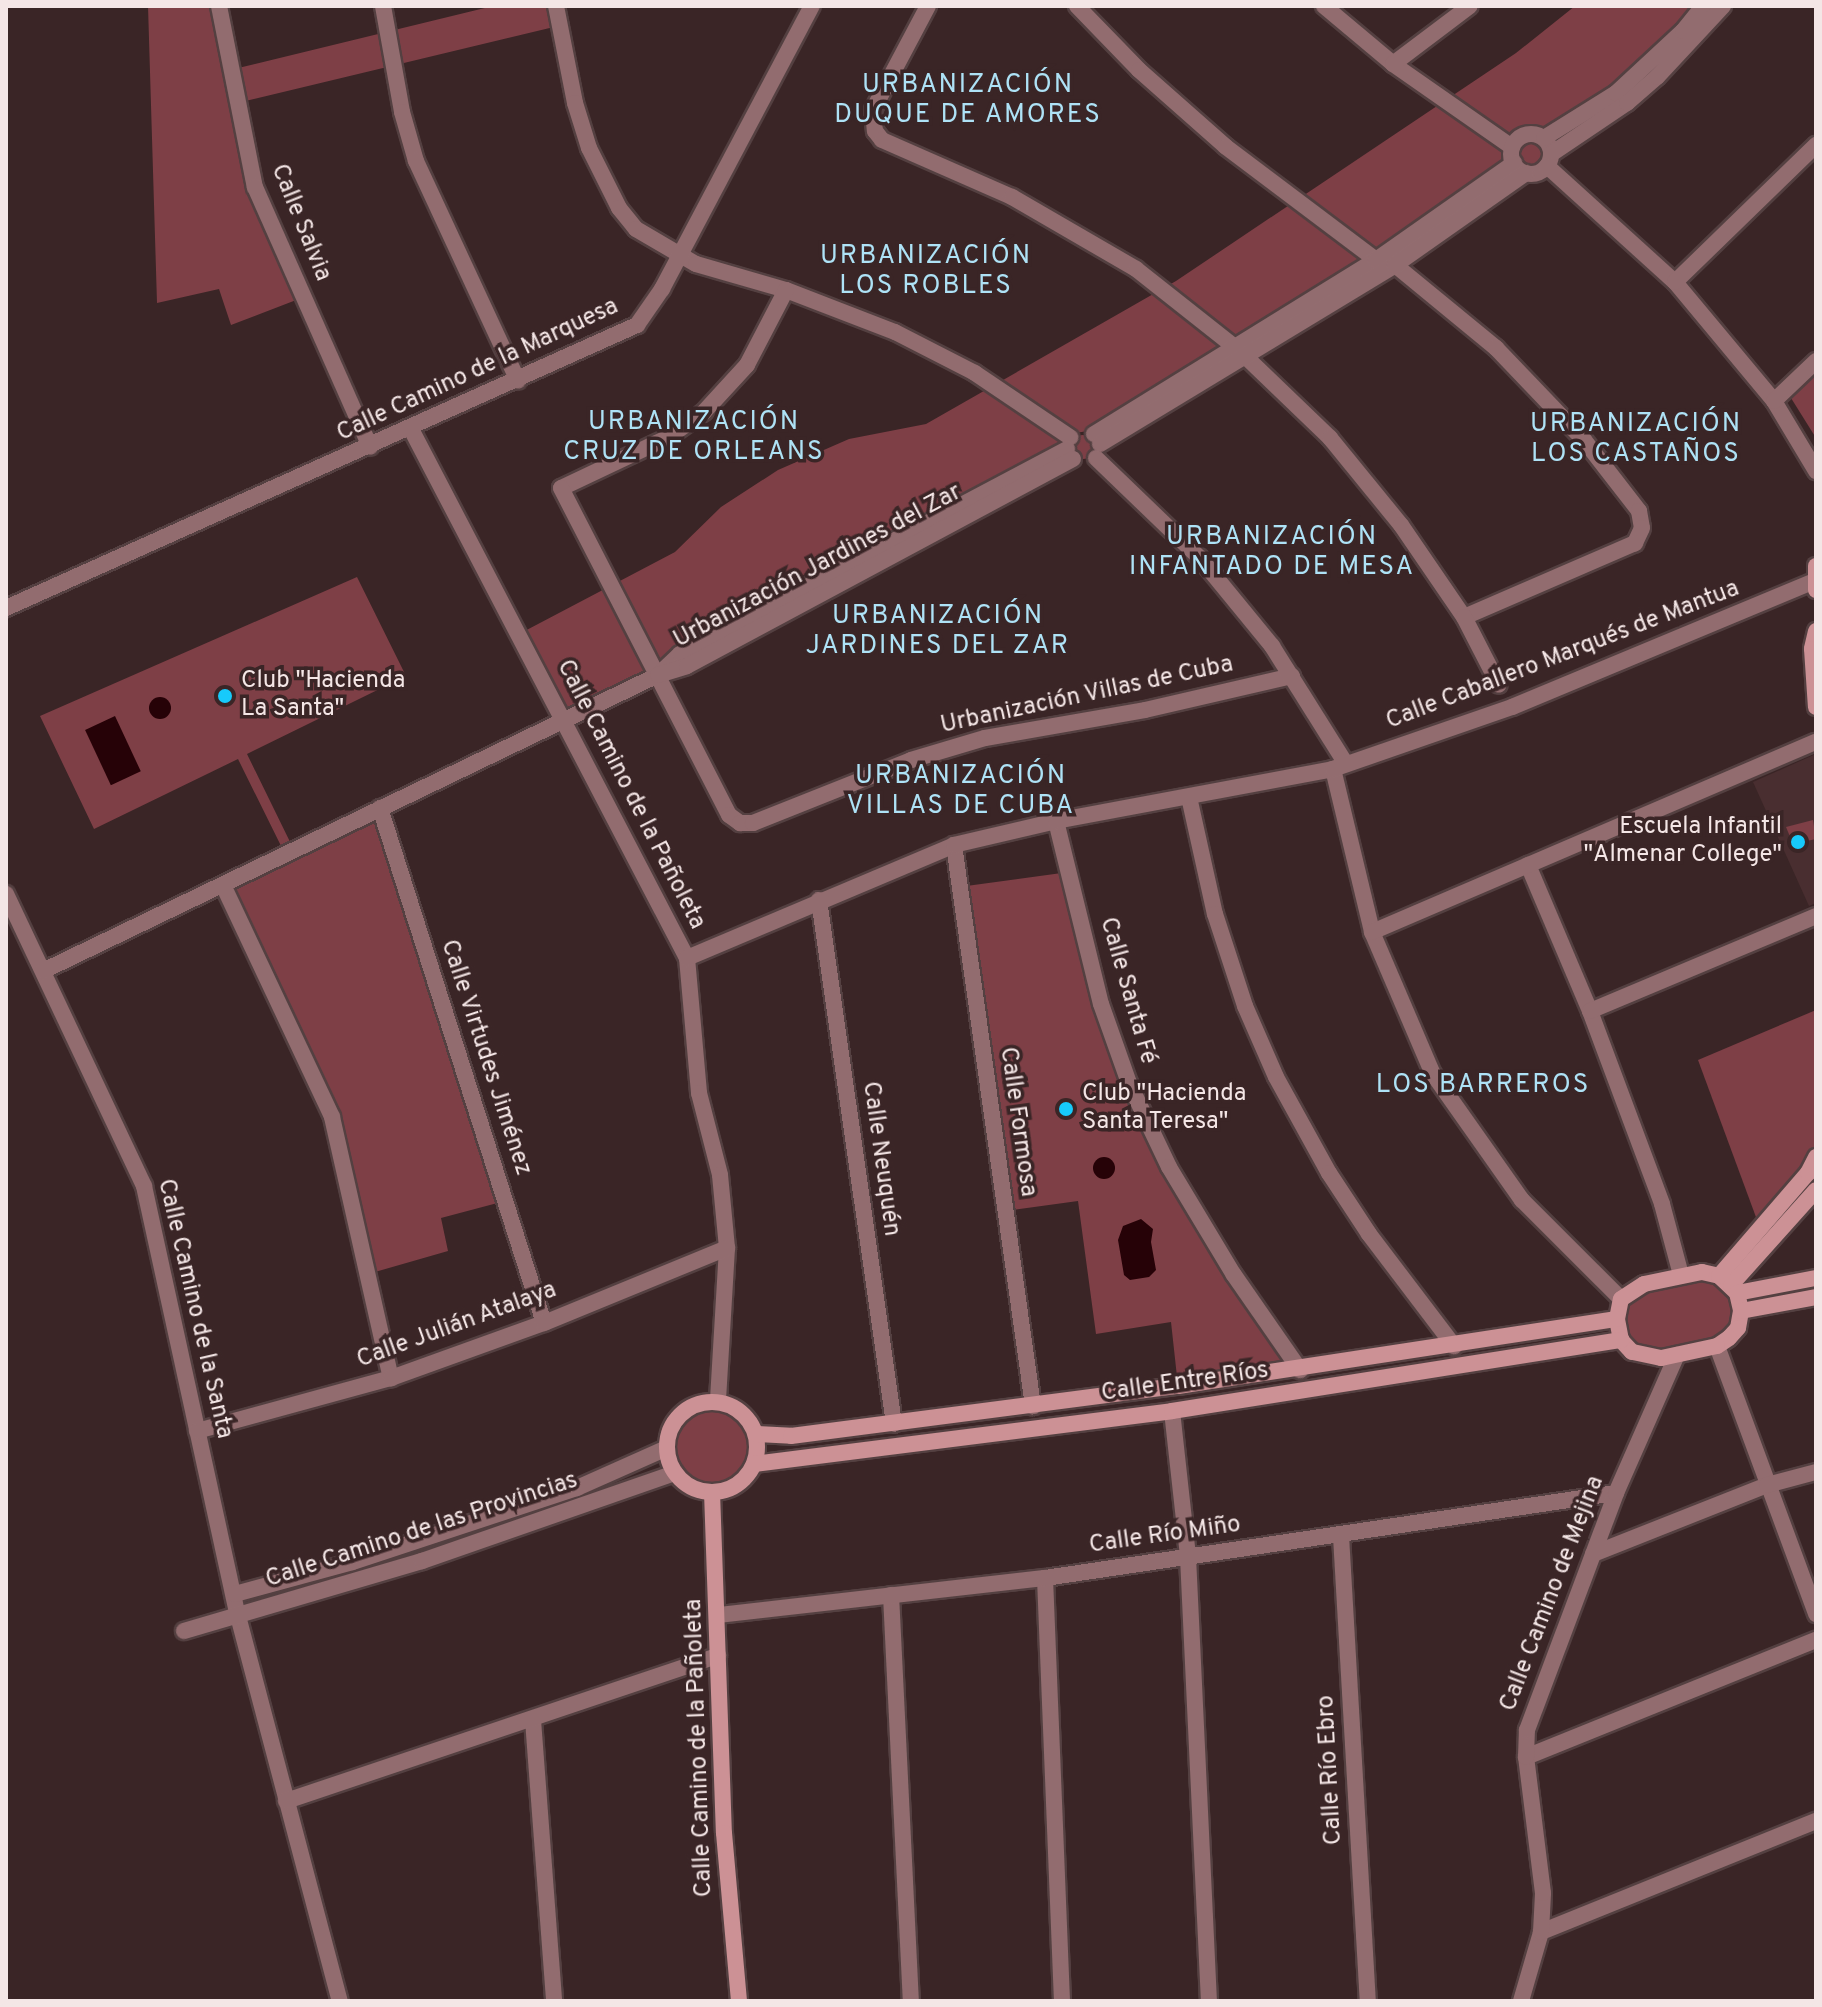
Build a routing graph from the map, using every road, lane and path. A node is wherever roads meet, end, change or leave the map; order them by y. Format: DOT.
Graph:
graph roads {
  1 [pos="219,6"];
  2 [pos="383,6"];
  3 [pos="556,6"];
  4 [pos="812,6"];
  5 [pos="928,6"];
  6 [pos="1077,6"];
  7 [pos="1324,6"];
  8 [pos="1470,6"];
  9 [pos="1703,6"];
  10 [pos="1723,6"];
  11 [pos="1393,64"];
  12 [pos="1816,145"];
  13 [pos="1547,153"];
  14 [pos="1517,161"];
  15 [pos="678,256"];
  16 [pos="1376,260"];
  17 [pos="1395,265"];
  18 [pos="1675,282"];
  19 [pos="786,290"];
  20 [pos="1241,353"];
  21 [pos="1816,361"];
  22 [pos="518,381"];
  23 [pos="1774,401"];
  24 [pos="411,429"];
  25 [pos="1097,445"];
  26 [pos="370,447"];
  27 [pos="1070,448"];
  28 [pos="1816,471"];
  29 [pos="1815,579"];
  30 [pos="6,608"];
  31 [pos="1464,617"];
  32 [pos="1816,631"];
  33 [pos="658,675"];
  34 [pos="1292,676"];
  35 [pos="1499,685"];
  36 [pos="1816,707"];
  37 [pos="566,722"];
  38 [pos="1816,742"];
  39 [pos="1339,767"];
  40 [pos="1189,797"];
  41 [pos="380,808"];
  42 [pos="1056,821"];
  43 [pos="954,845"];
  44 [pos="1528,865"];
  45 [pos="223,885"];
  46 [pos="6,894"];
  47 [pos="819,900"];
  48 [pos="1816,916"];
  49 [pos="1372,932"];
  50 [pos="687,958"];
  51 [pos="43,971"];
  52 [pos="1590,1011"];
  53 [pos="1816,1157"];
  54 [pos="1816,1190"];
  55 [pos="727,1248"];
  56 [pos="1681,1275"];
  57 [pos="1816,1278"];
  58 [pos="1729,1285"];
  59 [pos="1816,1297"];
  60 [pos="1621,1299"];
  61 [pos="1741,1311"];
  62 [pos="1617,1319"];
  63 [pos="544,1323"];
  64 [pos="1621,1340"];
  65 [pos="1454,1346"];
  66 [pos="1717,1346"];
  67 [pos="1677,1355"];
  68 [pos="1300,1370"];
  69 [pos="391,1378"];
  70 [pos="718,1401"];
  71 [pos="1033,1406"];
  72 [pos="1172,1411"];
  73 [pos="894,1424"];
  74 [pos="197,1431"];
  75 [pos="757,1434"];
  76 [pos="667,1448"];
  77 [pos="754,1464"];
  78 [pos="1816,1472"];
  79 [pos="675,1473"];
  80 [pos="1767,1485"];
  81 [pos="712,1492"];
  82 [pos="1616,1493"];
  83 [pos="1341,1536"];
  84 [pos="1593,1554"];
  85 [pos="1188,1557"];
  86 [pos="1045,1578"];
  87 [pos="235,1594"];
  88 [pos="891,1595"];
  89 [pos="1816,1614"];
  90 [pos="719,1615"];
  91 [pos="238,1616"];
  92 [pos="184,1631"];
  93 [pos="1816,1640"];
  94 [pos="718,1656"];
  95 [pos="533,1720"];
  96 [pos="1526,1757"];
  97 [pos="286,1801"];
  98 [pos="1816,1821"];
  99 [pos="1541,1932"];
  100 [pos="340,2001"];
  101 [pos="554,2001"];
  102 [pos="739,2001"];
  103 [pos="911,2001"];
  104 [pos="1062,2001"];
  105 [pos="1209,2001"];
  106 [pos="1368,2001"];
  107 [pos="1521,2001"];
  1 -- 26 [label="street, Calle Salvia"];
  2 -- 22 [label="street"];
  3 -- 15 [label="street"];
  4 -- 15 [label="street, Calle Camino de la Marquesa"];
  5 -- 20 [label="street"];
  6 -- 16 [label="street"];
  7 -- 11 [label="street"];
  8 -- 11 [label="street"];
  9 -- 13 [label="street"];
  10 -- 13 [label="street"];
  11 -- 14 [label="street"];
  12 -- 18 [label="street"];
  13 -- 14 [label="street"];
  13 -- 14 [label="street"];
  13 -- 18 [label="street"];
  14 -- 16 [label="street"];
  14 -- 17 [label="street"];
  15 -- 19 [label="street"];
  15 -- 22 [label="street, Calle Camino de la Marquesa"];
  16 -- 20 [label="street"];
  17 -- 20 [label="street"];
  17 -- 31 [label="street"];
  18 -- 23 [label="street"];
  19 -- 27 [label="street"];
  19 -- 33 [label="street"];
  20 -- 25 [label="street"];
  20 -- 31 [label="street"];
  21 -- 23 [label="street"];
  22 -- 24 [label="street, Calle Camino de la Marquesa"];
  23 -- 28 [label="street"];
  24 -- 26 [label="street, Calle Camino de la Marquesa"];
  24 -- 37 [label="street, Calle Camino de la Pañoleta"];
  25 -- 27 [label="street"];
  25 -- 27 [label="street"];
  25 -- 34 [label="street"];
  26 -- 30 [label="street, Calle Camino de la Marquesa"];
  27 -- 33 [label="street, Urbanización Jardines del Zar"];
  29 -- 39 [label="street, Calle Caballero Marqués de Mantua"];
  31 -- 35 [label="street"];
  32 -- 36 [label="street"];
  33 -- 34 [label="street, Urbanización Villas de Cuba"];
  33 -- 37 [label="street, Urbanización Jardines del Zar"];
  34 -- 39 [label="street"];
  37 -- 41 [label="street, Urbanización Jardines del Zar"];
  37 -- 50 [label="street, Calle Camino de la Pañoleta"];
  38 -- 44 [label="street"];
  39 -- 40 [label="street, Calle Caballero Marqués de Mantua"];
  39 -- 49 [label="street"];
  40 -- 42 [label="street, Calle Caballero Marqués de Mantua"];
  40 -- 65 [label="street"];
  41 -- 45 [label="street, Urbanización Jardines del Zar"];
  41 -- 63 [label="street, Calle Virtudes Jiménez"];
  42 -- 43 [label="street, Calle Caballero Marqués de Mantua"];
  42 -- 68 [label="street, Calle Santa Fé"];
  43 -- 47 [label="street, Calle Caballero Marqués de Mantua"];
  43 -- 71 [label="street, Calle Formosa"];
  44 -- 49 [label="street"];
  44 -- 52 [label="street"];
  45 -- 51 [label="street, Urbanización Jardines del Zar"];
  45 -- 69 [label="street"];
  46 -- 51 [label="street, Calle Camino de la Santa"];
  47 -- 50 [label="street, Calle Caballero Marqués de Mantua"];
  47 -- 73 [label="street, Calle Neuquén"];
  48 -- 52 [label="street"];
  49 -- 60 [label="street"];
  50 -- 55 [label="street, Calle Camino de la Pañoleta"];
  51 -- 74 [label="street, Calle Camino de la Santa"];
  52 -- 56 [label="street"];
  53 -- 58 [label="street"];
  54 -- 58 [label="street"];
  55 -- 63 [label="street, Calle Julián Atalaya"];
  55 -- 70 [label="street, Calle Camino de la Pañoleta"];
  56 -- 58 [label="street"];
  56 -- 60 [label="street"];
  57 -- 58 [label="street"];
  58 -- 61 [label="street"];
  59 -- 61 [label="street"];
  60 -- 62 [label="street"];
  61 -- 66 [label="street"];
  62 -- 64 [label="street"];
  62 -- 65 [label="street, Calle Entre Ríos"];
  63 -- 69 [label="street, Calle Julián Atalaya"];
  64 -- 67 [label="street"];
  64 -- 72 [label="street, Calle Entre Ríos"];
  65 -- 68 [label="street, Calle Entre Ríos"];
  66 -- 67 [label="street"];
  66 -- 80 [label="street"];
  67 -- 82 [label="street, Calle Camino de Mejina"];
  68 -- 71 [label="street, Calle Entre Ríos"];
  69 -- 74 [label="street, Calle Julián Atalaya"];
  70 -- 75 [label="street"];
  70 -- 76 [label="street"];
  71 -- 73 [label="street, Calle Entre Ríos"];
  72 -- 77 [label="street, Calle Entre Ríos"];
  72 -- 85 [label="street"];
  73 -- 75 [label="street, Calle Entre Ríos"];
  74 -- 87 [label="street, Calle Camino de la Santa"];
  75 -- 77 [label="street"];
  76 -- 79 [label="street"];
  76 -- 87 [label="street, Calle Camino de las Provincias"];
  77 -- 81 [label="street"];
  78 -- 80 [label="street"];
  79 -- 81 [label="street"];
  79 -- 91 [label="street, Calle Camino de las Provincias"];
  80 -- 84 [label="street"];
  80 -- 89 [label="street"];
  81 -- 90 [label="street, Calle Camino de la Pañoleta"];
  82 -- 83 [label="street, Calle Río Miño"];
  82 -- 84 [label="street, Calle Camino de Mejina"];
  83 -- 85 [label="street, Calle Río Miño"];
  83 -- 106 [label="street, Calle Río Ebro"];
  84 -- 96 [label="street, Calle Camino de Mejina"];
  85 -- 86 [label="street, Calle Río Miño"];
  85 -- 105 [label="street"];
  86 -- 88 [label="street, Calle Río Miño"];
  86 -- 104 [label="street"];
  87 -- 91 [label="street, Calle Camino de la Santa"];
  88 -- 90 [label="street, Calle Río Miño"];
  88 -- 103 [label="street"];
  90 -- 94 [label="street, Calle Camino de la Pañoleta"];
  91 -- 92 [label="street, Calle Camino de las Provincias"];
  91 -- 97 [label="street, Calle Camino de la Santa"];
  93 -- 96 [label="street"];
  94 -- 95 [label="street"];
  94 -- 102 [label="street, Calle Camino de la Pañoleta"];
  95 -- 97 [label="street"];
  95 -- 101 [label="street"];
  96 -- 99 [label="street, Calle Camino de Mejina"];
  97 -- 100 [label="street, Calle Camino de la Santa"];
  98 -- 99 [label="street"];
  99 -- 107 [label="street, Calle Camino de Mejina"];
}
